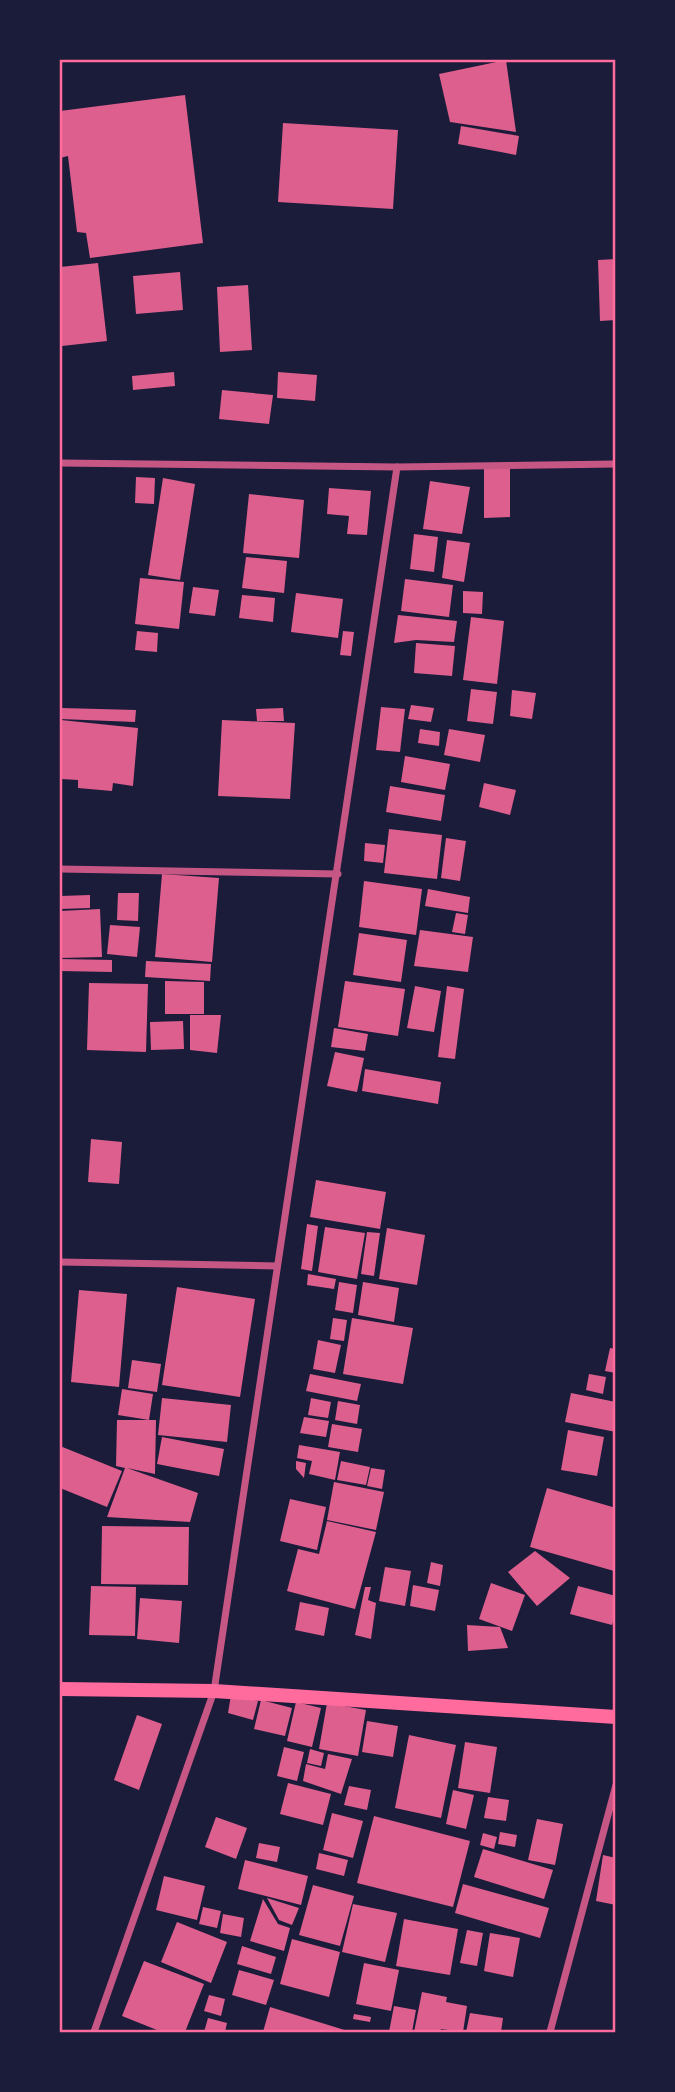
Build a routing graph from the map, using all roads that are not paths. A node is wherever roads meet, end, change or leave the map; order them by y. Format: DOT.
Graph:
graph roads {
  1 [pos="60,463"];
  2 [pos="615,464"];
  3 [pos="397,467"];
  4 [pos="60,869"];
  5 [pos="338,873"];
  6 [pos="60,1262"];
  7 [pos="277,1266"];
  8 [pos="60,1689"];
  9 [pos="214,1691"];
  10 [pos="615,1717"];
  11 [pos="615,1785"];
  12 [pos="94,2032"];
  13 [pos="550,2032"];
  1 -- 3 [label="street"];
  2 -- 3 [label="street"];
  3 -- 5 [label="street"];
  4 -- 5 [label="street"];
  5 -- 7 [label="street"];
  6 -- 7 [label="street"];
  7 -- 9 [label="street"];
  8 -- 9 [label="main road"];
  9 -- 10 [label="main road"];
  9 -- 12 [label="street"];
  11 -- 13 [label="street"];
}
